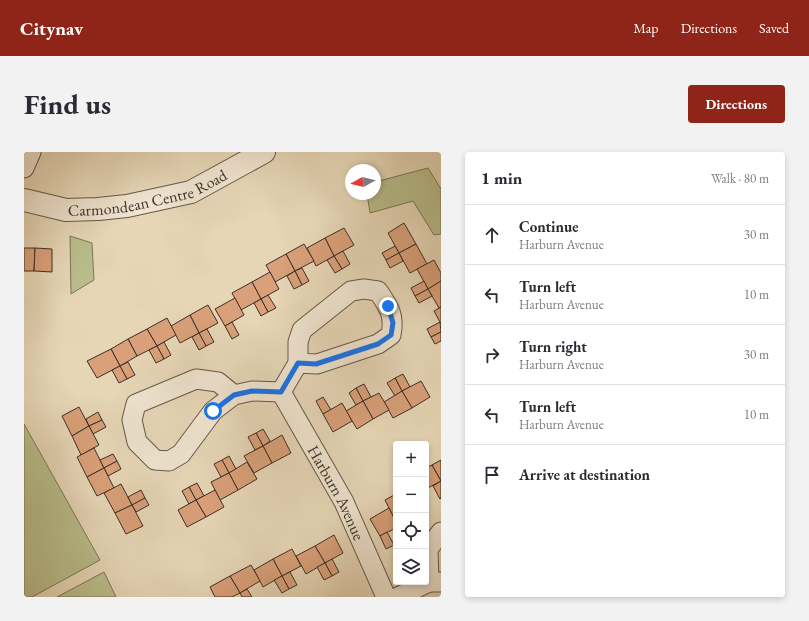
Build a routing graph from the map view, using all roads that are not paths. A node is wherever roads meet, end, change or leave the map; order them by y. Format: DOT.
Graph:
graph roads {
  1 [pos="31,152"];
  2 [pos="264,152"];
  3 [pos="24,168"];
  4 [pos="24,200"];
  5 [pos="298,363"];
  6 [pos="281,392"];
  7 [pos="234,395"];
  8 [pos="441,532"];
  9 [pos="435,582"];
  10 [pos="386,597"];
  11 [pos="398,597"];
  1 -- 3 [label="street"];
  2 -- 4 [label="street, Carmondean Centre Road"];
  5 -- 5 [label="street"];
  5 -- 6 [label="street"];
  6 -- 7 [label="street"];
  6 -- 10 [label="street, Harburn Avenue"];
  7 -- 7 [label="street"];
  8 -- 9 [label="street"];
  9 -- 11 [label="street"];
}
